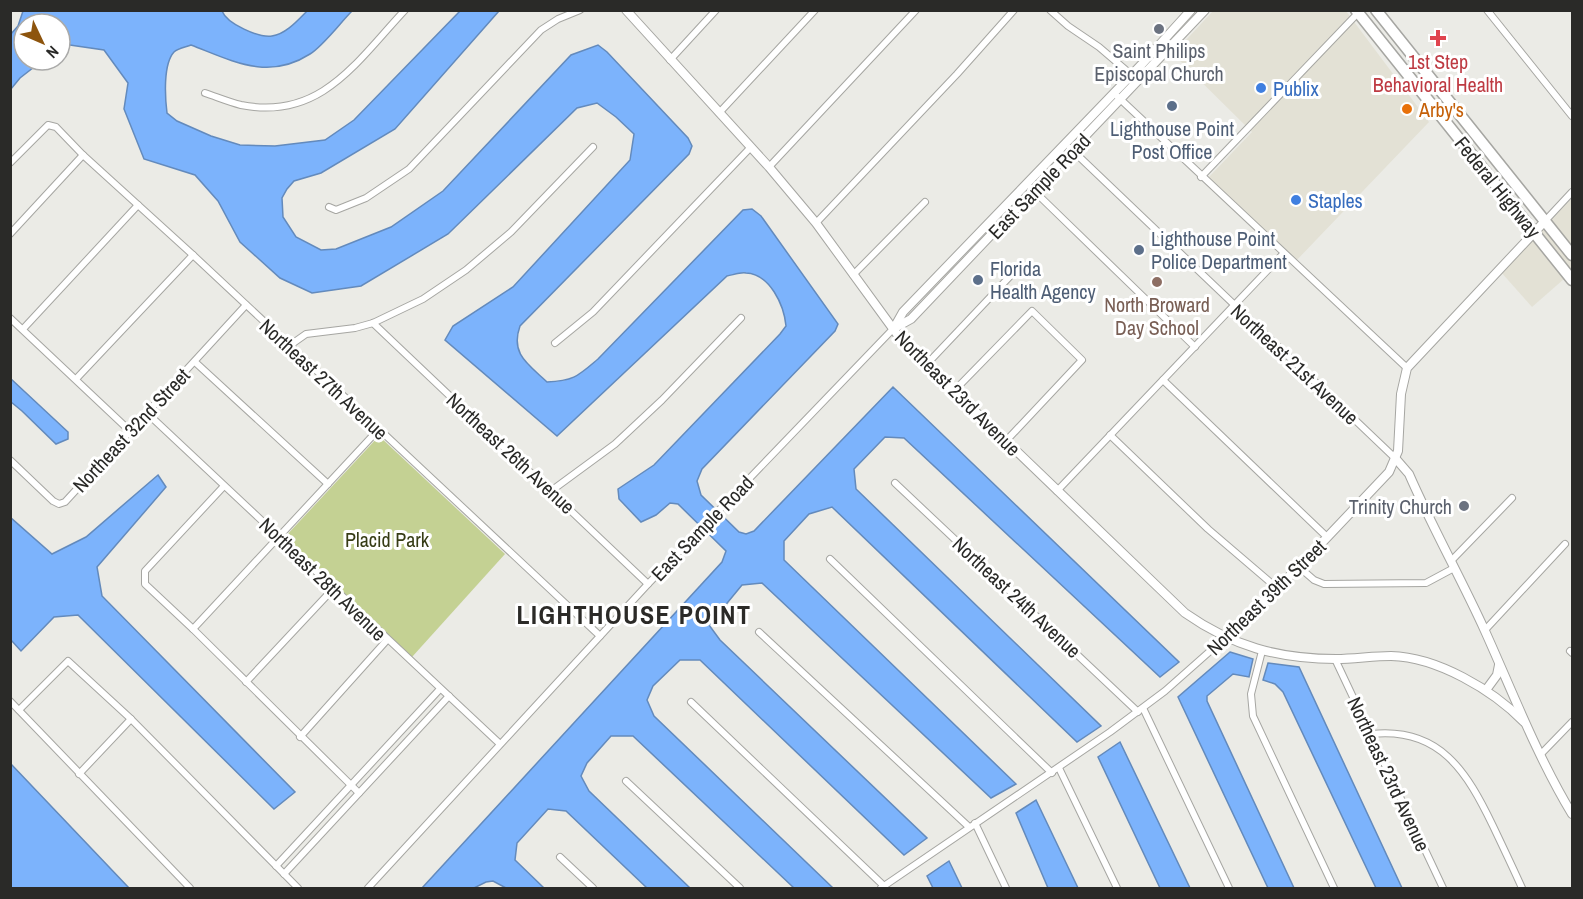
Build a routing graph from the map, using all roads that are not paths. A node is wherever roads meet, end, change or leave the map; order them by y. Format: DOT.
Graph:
graph roads {
  1 [pos="405,10"];
  2 [pos="580,10"];
  3 [pos="626,10"];
  4 [pos="716,10"];
  5 [pos="815,10"];
  6 [pos="916,10"];
  7 [pos="1014,10"];
  8 [pos="1050,10"];
  9 [pos="1191,10"];
  10 [pos="1205,10"];
  11 [pos="1376,10"];
  12 [pos="1487,10"];
  13 [pos="1357,12"];
  14 [pos="1164,40"];
  15 [pos="1382,43"];
  16 [pos="1407,48"];
  17 [pos="1166,53"];
  18 [pos="670,60"];
  19 [pos="1399,64"];
  20 [pos="1131,75"];
  21 [pos="1428,76"];
  22 [pos="1139,81"];
  23 [pos="205,93"];
  24 [pos="1113,93"];
  25 [pos="1121,100"];
  26 [pos="719,113"];
  27 [pos="1572,116"];
  28 [pos="1065,143"];
  29 [pos="593,147"];
  30 [pos="751,147"];
  31 [pos="1073,151"];
  32 [pos="83,155"];
  33 [pos="10,164"];
  34 [pos="770,167"];
  35 [pos="1201,177"];
  36 [pos="1028,182"];
  37 [pos="1034,191"];
  38 [pos="1572,192"];
  39 [pos="925,202"];
  40 [pos="138,205"];
  41 [pos="329,207"];
  42 [pos="1545,221"];
  43 [pos="816,223"];
  44 [pos="1534,232"];
  45 [pos="10,234"];
  46 [pos="1283,254"];
  47 [pos="193,255"];
  48 [pos="1572,255"];
  49 [pos="1015,271"];
  50 [pos="853,275"];
  51 [pos="935,279"];
  52 [pos="1572,280"];
  53 [pos="943,286"];
  54 [pos="246,305"];
  55 [pos="1234,306"];
  56 [pos="10,318"];
  57 [pos="741,318"];
  58 [pos="373,323"];
  59 [pos="23,329"];
  60 [pos="893,329"];
  61 [pos="555,344"];
  62 [pos="290,346"];
  63 [pos="1195,347"];
  64 [pos="195,362"];
  65 [pos="926,365"];
  66 [pos="1407,368"];
  67 [pos="76,380"];
  68 [pos="1163,380"];
  69 [pos="953,392"];
  70 [pos="147,413"];
  71 [pos="378,430"];
  72 [pos="130,432"];
  73 [pos="1110,435"];
  74 [pos="1005,442"];
  75 [pos="1396,459"];
  76 [pos="10,460"];
  77 [pos="896,483"];
  78 [pos="328,484"];
  79 [pos="224,486"];
  80 [pos="551,491"];
  81 [pos="1057,491"];
  82 [pos="1512,498"];
  83 [pos="279,537"];
  84 [pos="1327,537"];
  85 [pos="1565,544"];
  86 [pos="830,559"];
  87 [pos="1452,565"];
  88 [pos="1299,567"];
  89 [pos="648,584"];
  90 [pos="1277,588"];
  91 [pos="333,589"];
  92 [pos="193,629"];
  93 [pos="1485,630"];
  94 [pos="759,632"];
  95 [pos="600,636"];
  96 [pos="1226,638"];
  97 [pos="387,640"];
  98 [pos="1261,655"];
  99 [pos="1335,659"];
  100 [pos="1499,665"];
  101 [pos="246,682"];
  102 [pos="440,689"];
  103 [pos="1486,690"];
  104 [pos="448,696"];
  105 [pos="10,701"];
  106 [pos="691,702"];
  107 [pos="19,710"];
  108 [pos="1141,710"];
  109 [pos="131,719"];
  110 [pos="1524,722"];
  111 [pos="1572,722"];
  112 [pos="1372,734"];
  113 [pos="300,737"];
  114 [pos="500,744"];
  115 [pos="1540,755"];
  116 [pos="1059,768"];
  117 [pos="1052,772"];
  118 [pos="79,774"];
  119 [pos="626,781"];
  120 [pos="351,786"];
  121 [pos="359,794"];
  122 [pos="1572,814"];
  123 [pos="972,825"];
  124 [pos="560,857"];
  125 [pos="276,866"];
  126 [pos="284,874"];
  127 [pos="887,886"];
  128 [pos="190,888"];
  129 [pos="298,888"];
  130 [pos="368,888"];
  131 [pos="593,888"];
  132 [pos="740,888"];
  133 [pos="1006,888"];
  134 [pos="1116,888"];
  135 [pos="1229,888"];
  136 [pos="1334,888"];
  137 [pos="1443,888"];
  138 [pos="1522,888"];
  1 -- 23 [label="street"];
  2 -- 41 [label="street"];
  3 -- 18 [label="street, Northeast 23rd Avenue"];
  4 -- 18 [label="street"];
  5 -- 26 [label="street"];
  6 -- 34 [label="street"];
  7 -- 43 [label="street"];
  8 -- 20 [label="street"];
  9 -- 14 [label="street, East Sample Road"];
  10 -- 17 [label="street, East Sample Road"];
  11 -- 16 [label="main road, Federal Highway"];
  12 -- 27 [label="street"];
  13 -- 15 [label="main road, Federal Highway"];
  13 -- 35 [label="street"];
  14 -- 17 [label="street"];
  14 -- 20 [label="street, East Sample Road"];
  15 -- 16 [label="main road"];
  15 -- 19 [label="main road, Federal Highway"];
  16 -- 21 [label="main road, Federal Highway"];
  17 -- 22 [label="street, East Sample Road"];
  18 -- 26 [label="street, Northeast 23rd Avenue"];
  19 -- 21 [label="main road"];
  19 -- 44 [label="main road, Federal Highway"];
  20 -- 22 [label="street"];
  20 -- 24 [label="street, East Sample Road"];
  21 -- 42 [label="main road, Federal Highway"];
  22 -- 25 [label="street, East Sample Road"];
  24 -- 25 [label="street"];
  24 -- 28 [label="street, East Sample Road"];
  25 -- 31 [label="street, East Sample Road"];
  25 -- 35 [label="street"];
  26 -- 30 [label="street, Northeast 23rd Avenue"];
  28 -- 31 [label="street, Northeast 21st Avenue"];
  28 -- 36 [label="street, East Sample Road"];
  29 -- 58 [label="street"];
  30 -- 34 [label="street, Northeast 23rd Avenue"];
  30 -- 61 [label="street"];
  31 -- 37 [label="street, East Sample Road"];
  31 -- 55 [label="street, Northeast 21st Avenue"];
  32 -- 33 [label="street, Northeast 27th Avenue"];
  32 -- 40 [label="street, Northeast 27th Avenue"];
  32 -- 45 [label="street"];
  34 -- 43 [label="street, Northeast 23rd Avenue"];
  35 -- 46 [label="street"];
  36 -- 37 [label="street"];
  36 -- 51 [label="street, East Sample Road"];
  37 -- 53 [label="street, East Sample Road"];
  37 -- 63 [label="street"];
  38 -- 42 [label="street"];
  39 -- 50 [label="street"];
  40 -- 47 [label="street, Northeast 27th Avenue"];
  40 -- 59 [label="street"];
  42 -- 44 [label="street"];
  42 -- 48 [label="main road, Federal Highway"];
  43 -- 50 [label="street, Northeast 23rd Avenue"];
  44 -- 52 [label="main road, Federal Highway"];
  44 -- 66 [label="street"];
  46 -- 55 [label="street"];
  46 -- 66 [label="street"];
  47 -- 54 [label="street, Northeast 27th Avenue"];
  47 -- 67 [label="street"];
  49 -- 65 [label="street"];
  50 -- 60 [label="street, Northeast 23rd Avenue"];
  51 -- 53 [label="street"];
  51 -- 60 [label="street, East Sample Road"];
  53 -- 60 [label="street, East Sample Road"];
  54 -- 62 [label="street, Northeast 27th Avenue"];
  54 -- 64 [label="street, Northeast 32nd Street"];
  55 -- 63 [label="street"];
  55 -- 75 [label="street, Northeast 21st Avenue"];
  56 -- 59 [label="street"];
  57 -- 80 [label="street"];
  58 -- 62 [label="street"];
  58 -- 80 [label="street, Northeast 26th Avenue"];
  59 -- 67 [label="street"];
  60 -- 65 [label="street, Northeast 23rd Avenue"];
  60 -- 89 [label="street, East Sample Road"];
  62 -- 71 [label="street, Northeast 27th Avenue"];
  63 -- 68 [label="street"];
  64 -- 70 [label="street, Northeast 32nd Street"];
  64 -- 78 [label="street"];
  65 -- 69 [label="street, Northeast 23rd Avenue"];
  66 -- 75 [label="street, Northeast 39th Street"];
  67 -- 72 [label="street"];
  68 -- 73 [label="street"];
  68 -- 84 [label="street"];
  69 -- 74 [label="street, Northeast 23rd Avenue"];
  69 -- 74 [label="street"];
  70 -- 72 [label="street, Northeast 32nd Street"];
  70 -- 79 [label="street, Northeast 28th Avenue"];
  71 -- 78 [label="street"];
  71 -- 95 [label="street, Northeast 27th Avenue"];
  72 -- 76 [label="street, Northeast 32nd Street"];
  73 -- 81 [label="street"];
  73 -- 90 [label="street"];
  74 -- 81 [label="street, Northeast 23rd Avenue"];
  75 -- 84 [label="street, Northeast 39th Street"];
  75 -- 87 [label="street"];
  77 -- 108 [label="street, Northeast 24th Avenue"];
  78 -- 83 [label="street"];
  79 -- 83 [label="street, Northeast 28th Avenue"];
  79 -- 92 [label="street"];
  80 -- 89 [label="street, Northeast 26th Avenue"];
  81 -- 96 [label="street, Northeast 23rd Avenue"];
  82 -- 87 [label="street"];
  83 -- 91 [label="street, Northeast 28th Avenue"];
  83 -- 92 [label="street"];
  84 -- 88 [label="street, Northeast 39th Street"];
  85 -- 93 [label="street"];
  86 -- 117 [label="street"];
  87 -- 88 [label="street"];
  87 -- 93 [label="street"];
  88 -- 90 [label="street, Northeast 39th Street"];
  89 -- 95 [label="street, East Sample Road"];
  90 -- 96 [label="street, Northeast 39th Street"];
  91 -- 97 [label="street, Northeast 28th Avenue"];
  91 -- 101 [label="street"];
  92 -- 101 [label="street"];
  93 -- 100 [label="street"];
  94 -- 123 [label="street"];
  95 -- 114 [label="street, East Sample Road"];
  96 -- 98 [label="street, Northeast 23rd Avenue"];
  96 -- 108 [label="street, Northeast 39th Street"];
  97 -- 102 [label="street, Northeast 28th Avenue"];
  97 -- 113 [label="street"];
  98 -- 99 [label="street, Northeast 23rd Avenue"];
  98 -- 136 [label="street"];
  99 -- 103 [label="street, Northeast 23rd Avenue"];
  99 -- 112 [label="street, Northeast 23rd Avenue"];
  100 -- 103 [label="street"];
  100 -- 110 [label="street"];
  101 -- 113 [label="street"];
  102 -- 104 [label="street, Northeast 28th Avenue"];
  102 -- 120 [label="street"];
  103 -- 110 [label="street, Northeast 23rd Avenue"];
  104 -- 114 [label="street, Northeast 28th Avenue"];
  104 -- 121 [label="street"];
  105 -- 107 [label="street"];
  106 -- 127 [label="street"];
  107 -- 109 [label="street"];
  107 -- 118 [label="street"];
  108 -- 116 [label="street, Northeast 39th Street"];
  108 -- 135 [label="street, Northeast 24th Avenue"];
  109 -- 118 [label="street"];
  109 -- 125 [label="street"];
  110 -- 115 [label="street"];
  111 -- 115 [label="street"];
  112 -- 137 [label="street, Northeast 23rd Avenue"];
  112 -- 138 [label="street"];
  113 -- 120 [label="street"];
  114 -- 130 [label="street, East Sample Road"];
  115 -- 122 [label="street"];
  116 -- 117 [label="street, Northeast 39th Street"];
  116 -- 134 [label="street"];
  117 -- 123 [label="street, Northeast 39th Street"];
  118 -- 128 [label="street"];
  119 -- 132 [label="street"];
  120 -- 121 [label="street"];
  120 -- 125 [label="street"];
  121 -- 126 [label="street"];
  123 -- 127 [label="street, Northeast 39th Street"];
  123 -- 133 [label="street"];
  124 -- 131 [label="street"];
  125 -- 126 [label="street"];
  126 -- 129 [label="street"];
}
